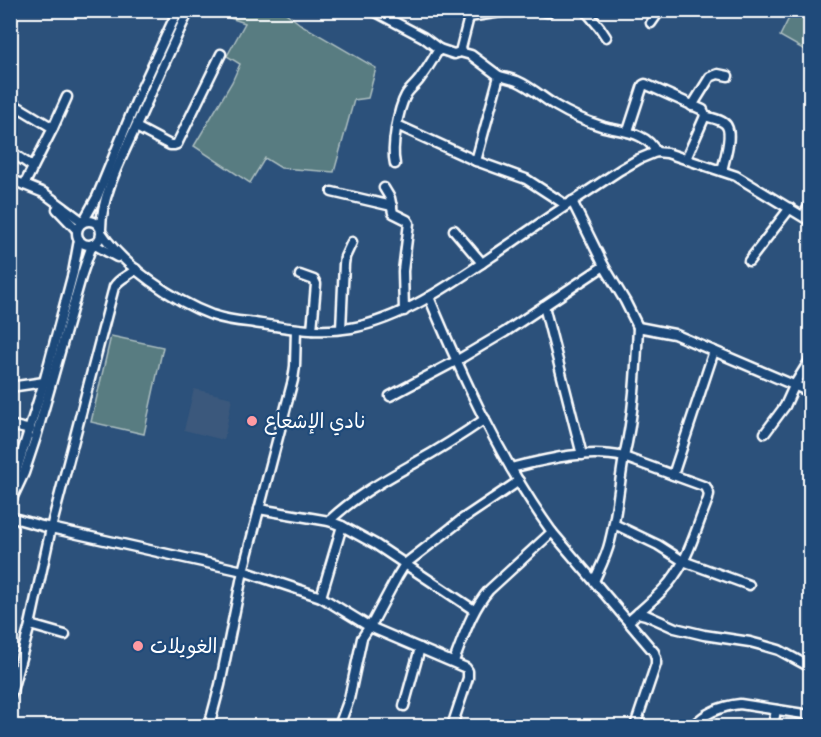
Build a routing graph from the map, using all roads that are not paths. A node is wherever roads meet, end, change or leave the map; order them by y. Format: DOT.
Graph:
graph roads {
  1 [pos="178,10"];
  2 [pos="189,10"];
  3 [pos="372,10"];
  4 [pos="514,10"];
  5 [pos="537,10"];
  6 [pos="550,10"];
  7 [pos="585,10"];
  8 [pos="660,10"];
  9 [pos="651,23"];
  10 [pos="606,37"];
  11 [pos="439,49"];
  12 [pos="459,52"];
  13 [pos="221,54"];
  14 [pos="498,76"];
  15 [pos="728,76"];
  16 [pos="67,97"];
  17 [pos="10,102"];
  18 [pos="692,106"];
  19 [pos="705,116"];
  20 [pos="398,125"];
  21 [pos="136,127"];
  22 [pos="53,128"];
  23 [pos="628,131"];
  24 [pos="10,151"];
  25 [pos="657,152"];
  26 [pos="686,159"];
  27 [pos="476,161"];
  28 [pos="395,164"];
  29 [pos="33,167"];
  30 [pos="722,171"];
  31 [pos="10,179"];
  32 [pos="24,185"];
  33 [pos="384,188"];
  34 [pos="36,191"];
  35 [pos="332,192"];
  36 [pos="569,203"];
  37 [pos="810,205"];
  38 [pos="392,206"];
  39 [pos="790,208"];
  40 [pos="102,215"];
  41 [pos="80,219"];
  42 [pos="807,219"];
  43 [pos="77,230"];
  44 [pos="101,230"];
  45 [pos="454,230"];
  46 [pos="79,240"];
  47 [pos="352,242"];
  48 [pos="92,244"];
  49 [pos="109,248"];
  50 [pos="88,259"];
  51 [pos="749,261"];
  52 [pos="482,263"];
  53 [pos="604,266"];
  54 [pos="133,267"];
  55 [pos="300,275"];
  56 [pos="429,297"];
  57 [pos="544,306"];
  58 [pos="404,311"];
  59 [pos="638,327"];
  60 [pos="296,329"];
  61 [pos="341,329"];
  62 [pos="312,330"];
  63 [pos="714,351"];
  64 [pos="810,360"];
  65 [pos="456,361"];
  66 [pos="44,382"];
  67 [pos="795,384"];
  68 [pos="10,387"];
  69 [pos="810,392"];
  70 [pos="390,396"];
  71 [pos="485,419"];
  72 [pos="10,425"];
  73 [pos="30,430"];
  74 [pos="765,433"];
  75 [pos="582,455"];
  76 [pos="624,457"];
  77 [pos="511,468"];
  78 [pos="673,475"];
  79 [pos="519,481"];
  80 [pos="15,492"];
  81 [pos="10,503"];
  82 [pos="259,508"];
  83 [pos="10,518"];
  84 [pos="329,521"];
  85 [pos="614,524"];
  86 [pos="342,526"];
  87 [pos="51,528"];
  88 [pos="552,532"];
  89 [pos="683,561"];
  90 [pos="405,564"];
  91 [pos="243,570"];
  92 [pos="594,580"];
  93 [pos="748,585"];
  94 [pos="321,597"];
  95 [pos="474,610"];
  96 [pos="638,613"];
  97 [pos="629,621"];
  98 [pos="30,625"];
  99 [pos="369,627"];
  100 [pos="64,635"];
  101 [pos="420,648"];
  102 [pos="454,662"];
  103 [pos="810,667"];
  104 [pos="10,698"];
  105 [pos="404,706"];
  106 [pos="776,710"];
  107 [pos="810,715"];
  108 [pos="209,726"];
  109 [pos="339,726"];
  110 [pos="454,726"];
  111 [pos="634,726"];
  112 [pos="693,726"];
  113 [pos="772,726"];
  1 -- 41 [label="street"];
  2 -- 21 [label="street"];
  3 -- 11 [label="street"];
  4 -- 12 [label="street"];
  5 -- 6 [label="street"];
  7 -- 10 [label="street"];
  8 -- 9 [label="street"];
  11 -- 12 [label="street"];
  11 -- 20 [label="street"];
  12 -- 14 [label="street"];
  13 -- 21 [label="street"];
  14 -- 23 [label="street"];
  14 -- 27 [label="street"];
  15 -- 18 [label="street"];
  16 -- 22 [label="street"];
  17 -- 22 [label="street"];
  18 -- 19 [label="street"];
  18 -- 23 [label="street"];
  19 -- 26 [label="street"];
  19 -- 30 [label="street"];
  20 -- 27 [label="street"];
  20 -- 28 [label="street"];
  21 -- 40 [label="street"];
  22 -- 29 [label="street"];
  23 -- 25 [label="street"];
  24 -- 29 [label="street"];
  25 -- 26 [label="street"];
  25 -- 36 [label="street"];
  26 -- 30 [label="street"];
  27 -- 36 [label="street"];
  29 -- 32 [label="street"];
  30 -- 39 [label="street"];
  31 -- 32 [label="street"];
  32 -- 34 [label="street"];
  33 -- 38 [label="street"];
  34 -- 41 [label="street"];
  34 -- 43 [label="street"];
  35 -- 38 [label="street"];
  36 -- 52 [label="street"];
  36 -- 53 [label="street"];
  37 -- 42 [label="street"];
  38 -- 58 [label="street"];
  39 -- 42 [label="street"];
  39 -- 51 [label="street"];
  40 -- 44 [label="street"];
  40 -- 49 [label="street"];
  41 -- 43 [label="street"];
  41 -- 44 [label="street"];
  43 -- 46 [label="street"];
  44 -- 48 [label="street"];
  44 -- 49 [label="street"];
  45 -- 52 [label="street"];
  46 -- 48 [label="street"];
  46 -- 66 [label="street"];
  47 -- 61 [label="street"];
  48 -- 49 [label="street"];
  48 -- 50 [label="street"];
  49 -- 50 [label="street"];
  49 -- 54 [label="street"];
  50 -- 80 [label="street"];
  52 -- 56 [label="street"];
  53 -- 57 [label="street"];
  53 -- 59 [label="street"];
  54 -- 60 [label="street"];
  54 -- 87 [label="street"];
  55 -- 62 [label="street"];
  56 -- 58 [label="street"];
  56 -- 65 [label="street"];
  57 -- 65 [label="street"];
  57 -- 75 [label="street"];
  58 -- 61 [label="street"];
  59 -- 63 [label="street"];
  59 -- 76 [label="street"];
  60 -- 62 [label="street"];
  60 -- 82 [label="street"];
  61 -- 62 [label="street"];
  63 -- 67 [label="street"];
  63 -- 78 [label="street"];
  64 -- 67 [label="street"];
  65 -- 70 [label="street"];
  65 -- 71 [label="street"];
  66 -- 68 [label="street"];
  66 -- 73 [label="street"];
  67 -- 69 [label="street"];
  67 -- 74 [label="street"];
  71 -- 77 [label="street"];
  71 -- 84 [label="street"];
  72 -- 73 [label="street"];
  73 -- 80 [label="street"];
  75 -- 76 [label="street"];
  75 -- 77 [label="street"];
  76 -- 78 [label="street"];
  76 -- 85 [label="street"];
  77 -- 79 [label="street"];
  78 -- 89 [label="street"];
  79 -- 88 [label="street"];
  79 -- 90 [label="street"];
  80 -- 81 [label="street"];
  82 -- 84 [label="street"];
  82 -- 91 [label="street"];
  83 -- 87 [label="street"];
  84 -- 86 [label="street"];
  85 -- 89 [label="street"];
  85 -- 92 [label="street"];
  86 -- 90 [label="street"];
  86 -- 94 [label="street"];
  87 -- 91 [label="street"];
  87 -- 98 [label="street"];
  88 -- 92 [label="street"];
  88 -- 95 [label="street"];
  89 -- 93 [label="street"];
  89 -- 96 [label="street"];
  90 -- 95 [label="street"];
  90 -- 99 [label="street"];
  91 -- 94 [label="street"];
  91 -- 108 [label="street"];
  92 -- 97 [label="street"];
  94 -- 99 [label="street"];
  95 -- 102 [label="street"];
  96 -- 97 [label="street"];
  96 -- 103 [label="street"];
  97 -- 111 [label="street"];
  98 -- 100 [label="street"];
  98 -- 104 [label="street"];
  99 -- 101 [label="street"];
  99 -- 109 [label="street"];
  101 -- 102 [label="street"];
  101 -- 105 [label="street"];
  102 -- 110 [label="street"];
  106 -- 107 [label="street"];
  106 -- 112 [label="street"];
  106 -- 113 [label="street"];
}
